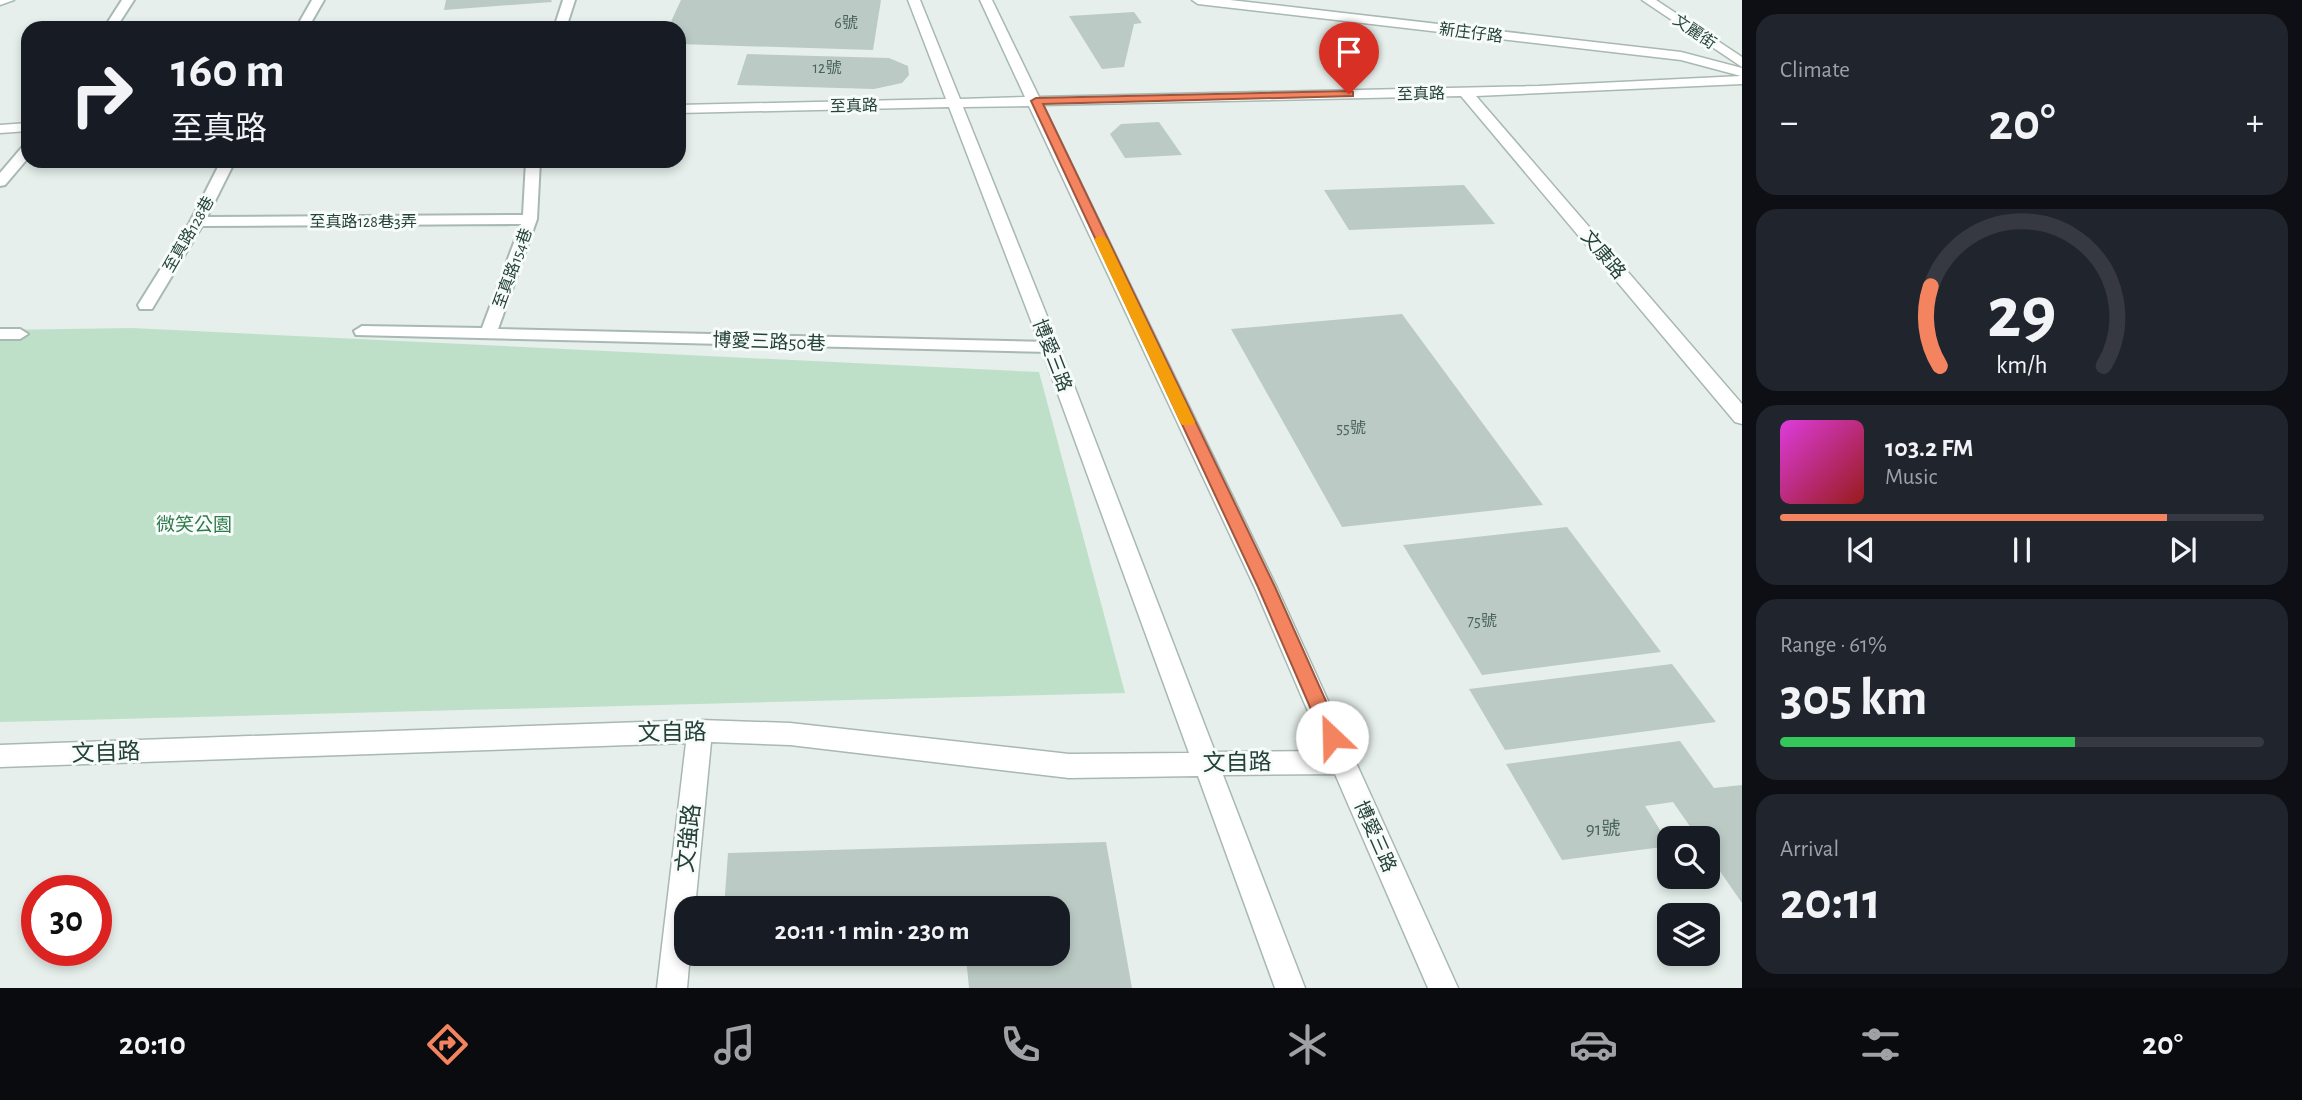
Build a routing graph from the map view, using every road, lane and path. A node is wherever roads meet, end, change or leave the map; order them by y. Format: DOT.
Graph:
graph roads {
  1 [pos="8,0"];
  2 [pos="128,0"];
  3 [pos="318,0"];
  4 [pos="569,0"];
  5 [pos="914,0"];
  6 [pos="986,0"];
  7 [pos="1198,0"];
  8 [pos="1648,0"];
  9 [pos="0,1"];
  10 [pos="114,21"];
  11 [pos="306,21"];
  12 [pos="562,21"];
  13 [pos="1742,63"];
  14 [pos="1742,72"];
  15 [pos="1742,80"];
  16 [pos="1465,92"];
  17 [pos="1036,101"];
  18 [pos="956,103"];
  19 [pos="686,109"];
  20 [pos="21,128"];
  21 [pos="0,129"];
  22 [pos="21,157"];
  23 [pos="224,168"];
  24 [pos="533,168"];
  25 [pos="0,182"];
  26 [pos="530,219"];
  27 [pos="197,222"];
  28 [pos="146,305"];
  29 [pos="362,331"];
  30 [pos="489,331"];
  31 [pos="0,334"];
  32 [pos="20,334"];
  33 [pos="1050,347"];
  34 [pos="1742,417"];
  35 [pos="700,731"];
  36 [pos="0,756"];
  37 [pos="1343,762"];
  38 [pos="1206,763"];
  39 [pos="671,988"];
  40 [pos="1290,988"];
  41 [pos="1443,988"];
  1 -- 9 [label="street"];
  2 -- 10 [label="lane"];
  3 -- 11 [label="lane"];
  4 -- 12 [label="lane"];
  5 -- 18 [label="street, 博愛三路"];
  6 -- 17 [label="street, 博愛三路"];
  7 -- 14 [label="street, 新庄仔路"];
  8 -- 13 [label="street, 文麗街"];
  15 -- 16 [label="street, 至真路"];
  16 -- 17 [label="street, 至真路"];
  16 -- 34 [label="street, 文康路"];
  17 -- 18 [label="street, 至真路"];
  17 -- 37 [label="street, 博愛三路"];
  18 -- 19 [label="street, 至真路"];
  18 -- 33 [label="street, 博愛三路"];
  20 -- 21 [label="street"];
  22 -- 25 [label="lane"];
  23 -- 27 [label="lane, 至真路128巷"];
  24 -- 26 [label="lane, 至真路154巷"];
  26 -- 27 [label="lane, 至真路128巷3弄"];
  26 -- 30 [label="lane, 至真路154巷"];
  27 -- 28 [label="lane, 至真路128巷"];
  29 -- 30 [label="lane, 博愛三路50巷"];
  30 -- 33 [label="lane, 博愛三路50巷"];
  31 -- 32 [label="lane"];
  33 -- 38 [label="street, 博愛三路"];
  35 -- 36 [label="street, 文自路"];
  35 -- 38 [label="street, 文自路"];
  35 -- 39 [label="street, 文強路"];
  37 -- 38 [label="street, 文自路"];
  37 -- 41 [label="street, 博愛三路"];
  38 -- 40 [label="street, 博愛三路"];
}
